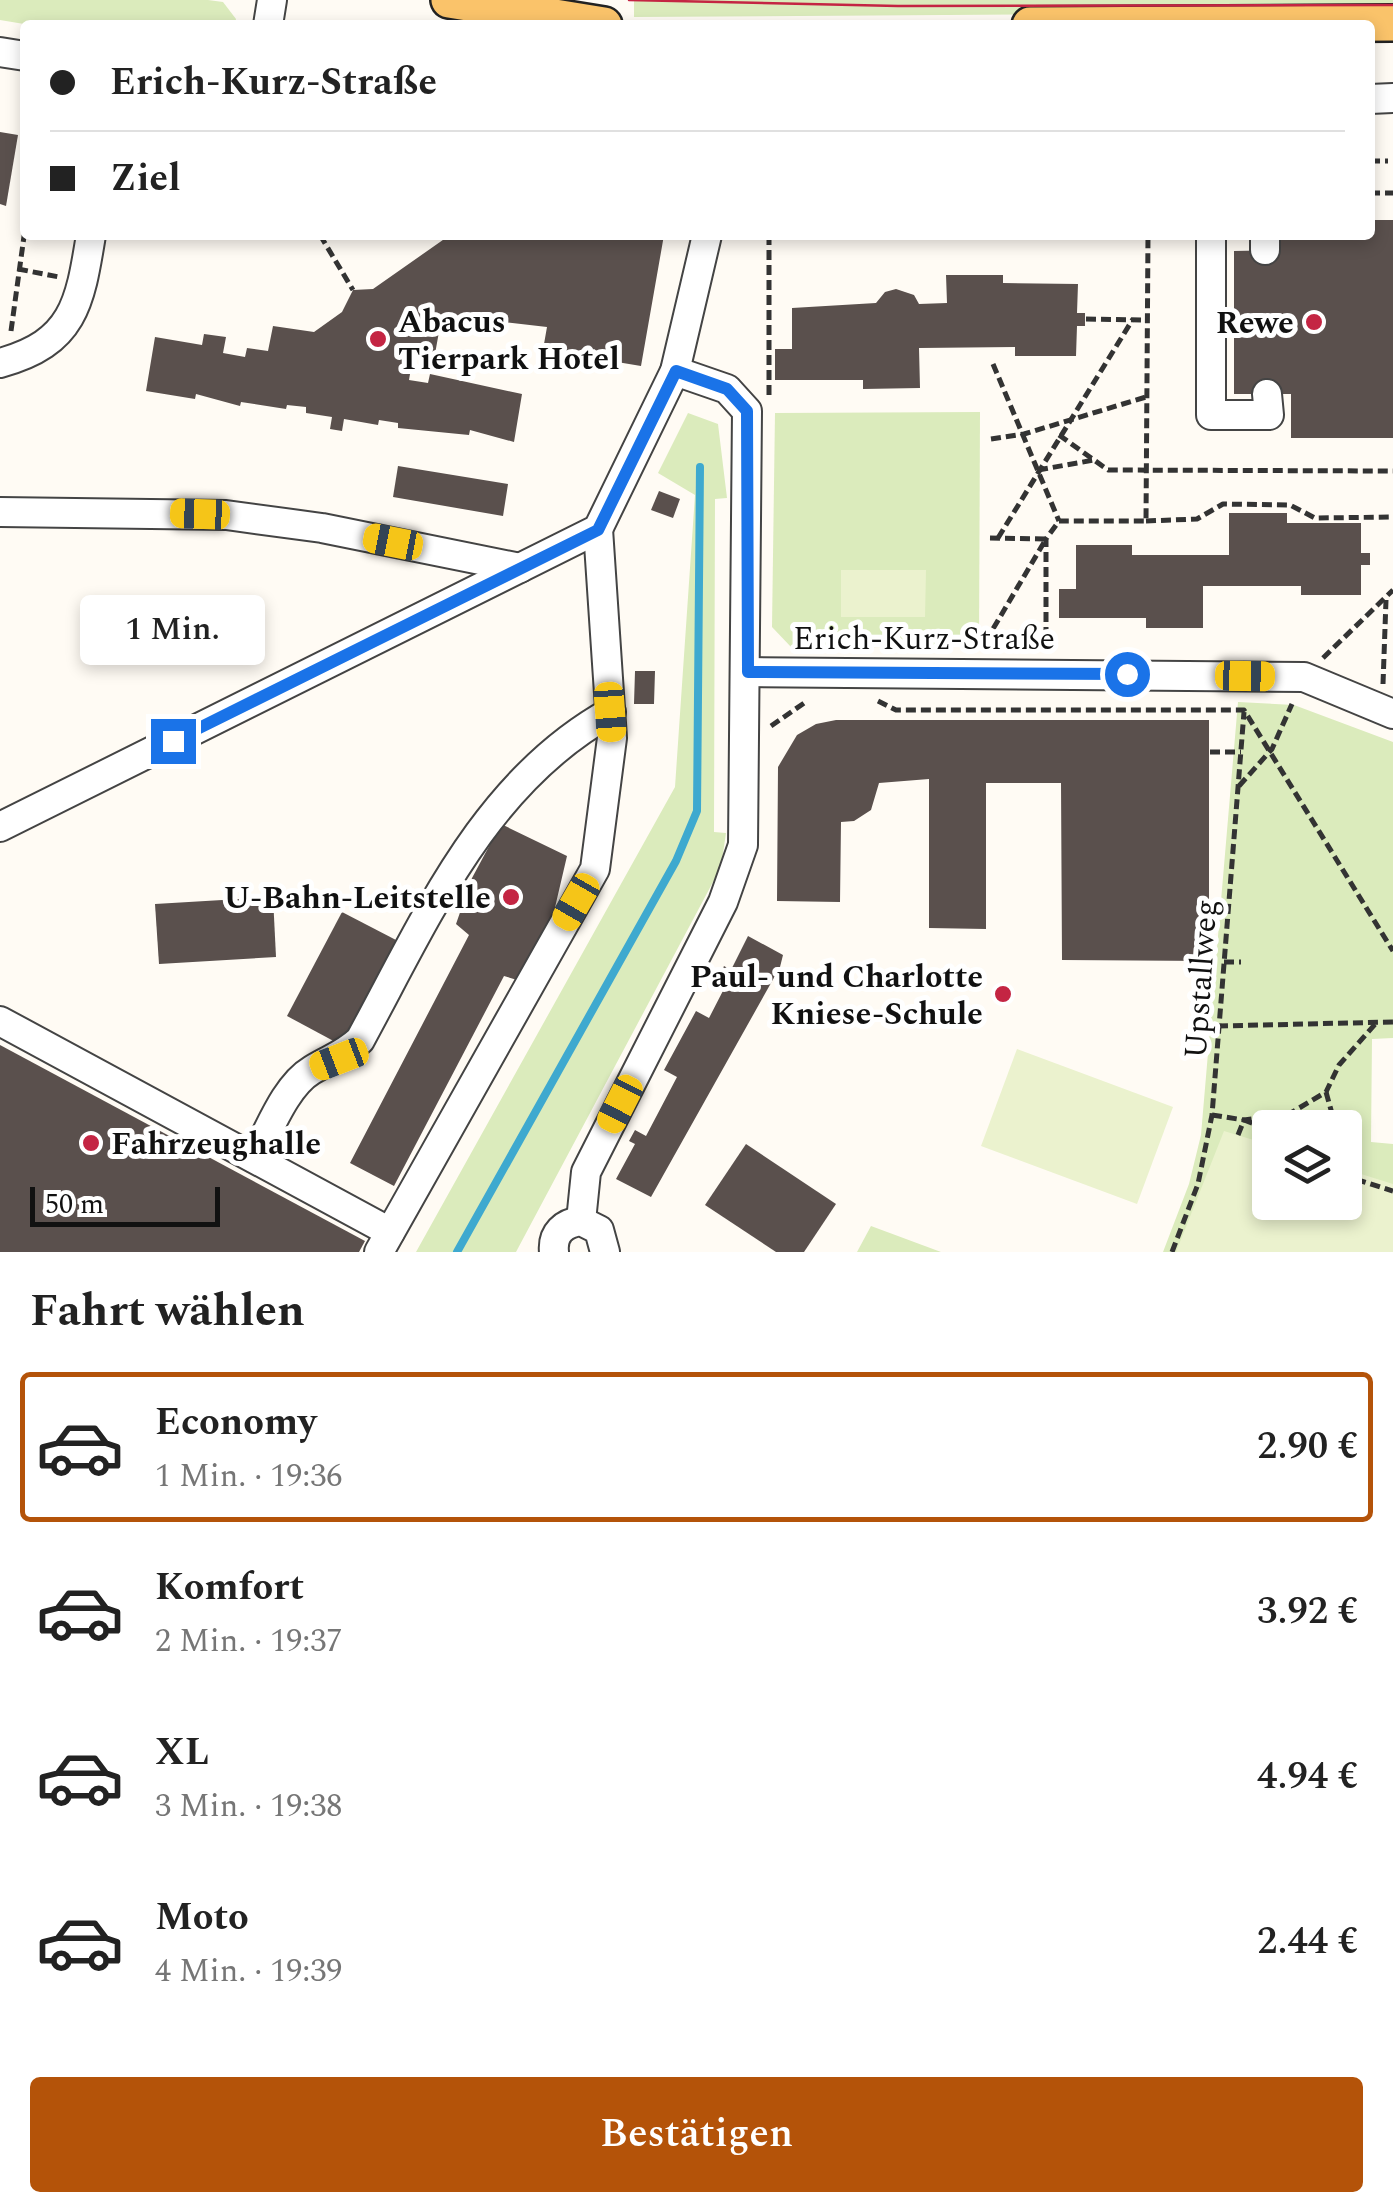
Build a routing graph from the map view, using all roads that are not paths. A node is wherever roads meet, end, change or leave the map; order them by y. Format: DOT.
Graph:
graph roads {
  1 [pos="449,0"];
  2 [pos="573,20"];
  3 [pos="90,240"];
  4 [pos="706,240"];
  5 [pos="1211,240"];
  6 [pos="10,360"];
  7 [pos="676,371"];
  8 [pos="1267,394"];
  9 [pos="0,512"];
  10 [pos="598,530"];
  11 [pos="520,568"];
  12 [pos="748,672"];
  13 [pos="610,712"];
  14 [pos="1388,712"];
  15 [pos="0,827"];
  16 [pos="0,1021"];
  17 [pos="254,1158"];
  18 [pos="582,1221"];
  19 [pos="384,1242"];
  20 [pos="554,1252"];
  21 [pos="605,1252"];
  1 -- 2 [label="main road"];
  3 -- 6 [label="street"];
  4 -- 7 [label="street"];
  5 -- 8 [label="street"];
  7 -- 10 [label="street"];
  7 -- 12 [label="street, Erich-Kurz-Straße"];
  9 -- 11 [label="street"];
  10 -- 11 [label="street"];
  10 -- 13 [label="street"];
  11 -- 15 [label="street"];
  12 -- 14 [label="street, Erich-Kurz-Straße"];
  12 -- 18 [label="street, Erich-Kurz-Straße"];
  13 -- 17 [label="street"];
  13 -- 19 [label="street"];
  16 -- 17 [label="street"];
  17 -- 19 [label="street"];
  18 -- 20 [label="street"];
  18 -- 21 [label="street"];
}
